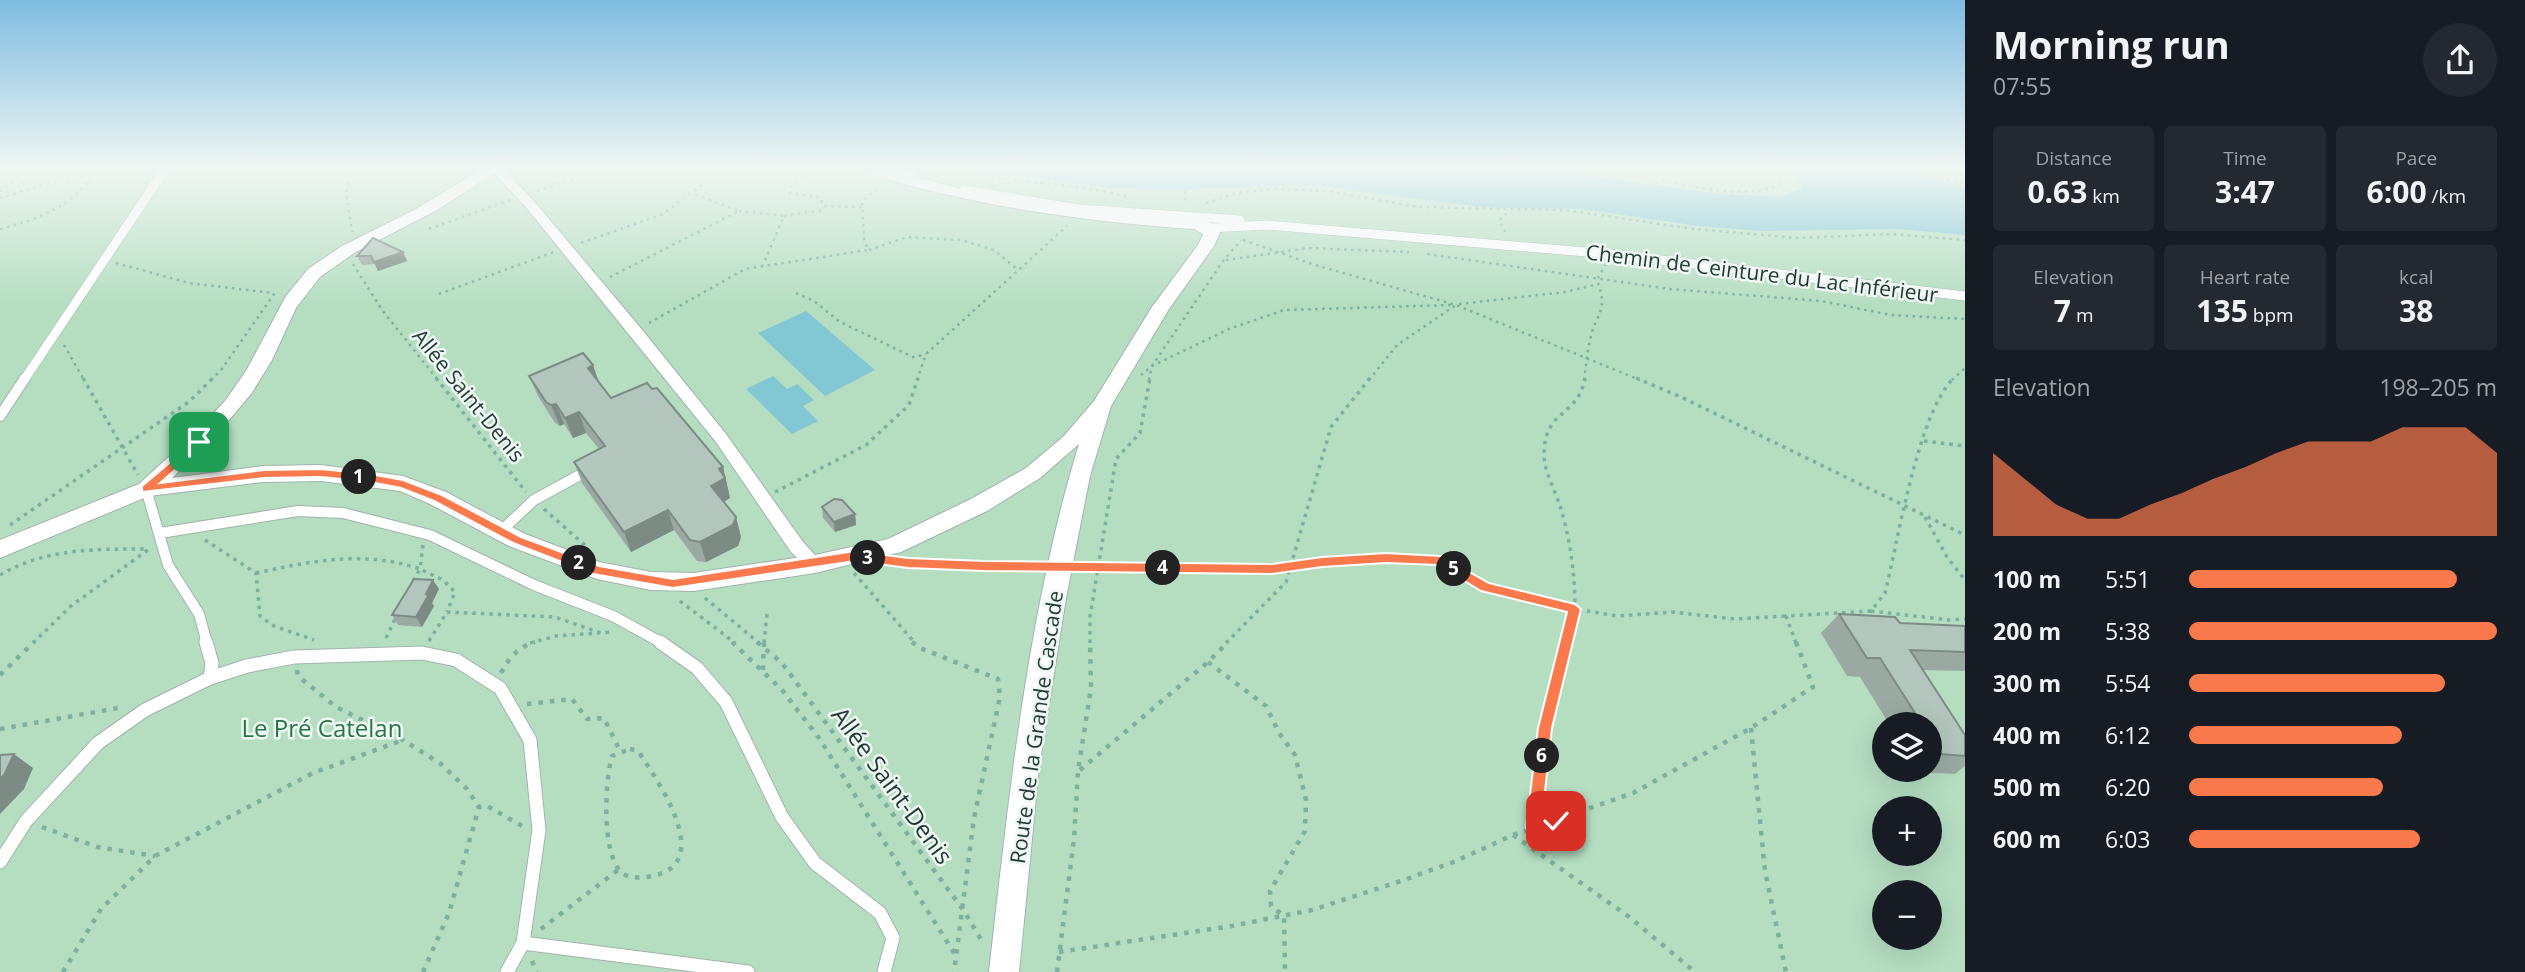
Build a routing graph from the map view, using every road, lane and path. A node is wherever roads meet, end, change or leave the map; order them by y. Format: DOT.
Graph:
graph roads {
  1 [pos="47,214"];
  2 [pos="134,214"];
  3 [pos="351,214"];
  4 [pos="417,214"];
  5 [pos="535,214"];
  6 [pos="662,214"];
  7 [pos="731,214"];
  8 [pos="769,214"];
  9 [pos="795,214"];
  10 [pos="862,214"];
  11 [pos="1089,214"];
  12 [pos="1160,214"];
  13 [pos="1505,214"];
  14 [pos="1595,214"];
  15 [pos="784,216"];
  16 [pos="1266,225"];
  17 [pos="1067,226"];
  18 [pos="1209,228"];
  19 [pos="0,229"];
  20 [pos="1232,234"];
  21 [pos="355,237"];
  22 [pos="1241,239"];
  23 [pos="1965,240"];
  24 [pos="1513,246"];
  25 [pos="566,248"];
  26 [pos="868,250"];
  27 [pos="1271,251"];
  28 [pos="1411,253"];
  29 [pos="1423,253"];
  30 [pos="104,259"];
  31 [pos="1223,261"];
  32 [pos="763,265"];
  33 [pos="1017,269"];
  34 [pos="1598,282"];
  35 [pos="596,284"];
  36 [pos="288,290"];
  37 [pos="274,293"];
  38 [pos="796,293"];
  39 [pos="439,294"];
  40 [pos="1965,296"];
  41 [pos="1456,304"];
  42 [pos="1965,319"];
  43 [pos="634,329"];
  44 [pos="57,332"];
  45 [pos="926,354"];
  46 [pos="1587,360"];
  47 [pos="1152,366"];
  48 [pos="1965,368"];
  49 [pos="1132,382"];
  50 [pos="1101,406"];
  51 [pos="0,416"];
  52 [pos="1924,441"];
  53 [pos="1965,446"];
  54 [pos="123,449"];
  55 [pos="578,476"];
  56 [pos="146,489"];
  57 [pos="764,498"];
  58 [pos="534,500"];
  59 [pos="1906,508"];
  60 [pos="1924,516"];
  61 [pos="186,529"];
  62 [pos="500,532"];
  63 [pos="425,534"];
  64 [pos="1965,535"];
  65 [pos="161,538"];
  66 [pos="1,540"];
  67 [pos="149,549"];
  68 [pos="596,555"];
  69 [pos="895,561"];
  70 [pos="815,564"];
  71 [pos="1061,567"];
  72 [pos="1098,567"];
  73 [pos="1290,567"];
  74 [pos="851,568"];
  75 [pos="419,569"];
  76 [pos="256,573"];
  77 [pos="0,575"];
  78 [pos="1965,580"];
  79 [pos="651,581"];
  80 [pos="694,582"];
  81 [pos="408,593"];
  82 [pos="402,605"];
  83 [pos="1575,609"];
  84 [pos="1871,611"];
  85 [pos="447,612"];
  86 [pos="767,614"];
  87 [pos="1786,617"];
  88 [pos="1965,618"];
  89 [pos="601,632"];
  90 [pos="646,632"];
  91 [pos="763,647"];
  92 [pos="378,653"];
  93 [pos="422,653"];
  94 [pos="340,655"];
  95 [pos="294,657"];
  96 [pos="1208,662"];
  97 [pos="763,670"];
  98 [pos="0,675"];
  99 [pos="210,678"];
  100 [pos="500,688"];
  101 [pos="510,706"];
  102 [pos="145,710"];
  103 [pos="1751,728"];
  104 [pos="0,729"];
  105 [pos="403,740"];
  106 [pos="620,751"];
  107 [pos="1078,771"];
  108 [pos="479,807"];
  109 [pos="26,821"];
  110 [pos="1534,828"];
  111 [pos="539,830"];
  112 [pos="1513,835"];
  113 [pos="155,856"];
  114 [pos="0,862"];
  115 [pos="618,870"];
  116 [pos="964,911"];
  117 [pos="1284,916"];
  118 [pos="523,943"];
  119 [pos="988,950"];
  120 [pos="1059,953"];
  121 [pos="956,956"];
  122 [pos="63,972"];
  123 [pos="423,972"];
  124 [pos="507,972"];
  125 [pos="748,972"];
  126 [pos="884,972"];
  127 [pos="954,972"];
  128 [pos="1004,972"];
  129 [pos="1057,972"];
  130 [pos="1284,972"];
  131 [pos="1695,972"];
  132 [pos="1786,972"];
  1 -- 19 [label="path"];
  2 -- 30 [label="lane"];
  3 -- 21 [label="path, Allée Saint-Denis"];
  4 -- 21 [label="street"];
  5 -- 25 [label="street"];
  6 -- 25 [label="path"];
  7 -- 35 [label="path"];
  8 -- 15 [label="path"];
  9 -- 15 [label="path"];
  10 -- 26 [label="path"];
  11 -- 18 [label="street, Chemin de Ceinture du Lac Inférieur"];
  12 -- 16 [label="lane, Chemin de Ceinture du Lac Inférieur"];
  13 -- 24 [label="path"];
  14 -- 23 [label="path"];
  15 -- 32 [label="path"];
  16 -- 18 [label="lane, Chemin de Ceinture du Lac Inférieur"];
  16 -- 24 [label="lane, Chemin de Ceinture du Lac Inférieur"];
  17 -- 33 [label="path"];
  18 -- 50 [label="street, Route de la Grande Cascade"];
  20 -- 22 [label="path"];
  21 -- 36 [label="street"];
  21 -- 58 [label="path, Allée Saint-Denis"];
  22 -- 27 [label="path"];
  22 -- 31 [label="path"];
  24 -- 40 [label="lane, Chemin de Ceinture du Lac Inférieur"];
  25 -- 35 [label="street"];
  25 -- 39 [label="path"];
  26 -- 32 [label="path"];
  26 -- 33 [label="path"];
  27 -- 28 [label="path"];
  27 -- 31 [label="path"];
  27 -- 41 [label="path"];
  29 -- 34 [label="path"];
  30 -- 37 [label="path"];
  30 -- 44 [label="lane"];
  31 -- 47 [label="path"];
  32 -- 43 [label="path"];
  33 -- 45 [label="path"];
  34 -- 41 [label="path"];
  34 -- 42 [label="path"];
  34 -- 46 [label="path"];
  35 -- 43 [label="street"];
  36 -- 37 [label="path"];
  36 -- 37 [label="path"];
  36 -- 56 [label="street"];
  37 -- 54 [label="path"];
  38 -- 45 [label="path"];
  41 -- 46 [label="path"];
  41 -- 47 [label="path"];
  41 -- 73 [label="path"];
  43 -- 57 [label="street"];
  44 -- 51 [label="lane"];
  44 -- 54 [label="path"];
  45 -- 57 [label="path"];
  46 -- 59 [label="path"];
  46 -- 83 [label="path"];
  47 -- 49 [label="path"];
  47 -- 72 [label="path"];
  48 -- 52 [label="path"];
  50 -- 70 [label="street"];
  50 -- 71 [label="street, Route de la Grande Cascade"];
  52 -- 53 [label="path"];
  52 -- 59 [label="path"];
  54 -- 56 [label="path"];
  54 -- 66 [label="path"];
  55 -- 58 [label="lane"];
  56 -- 62 [label="street"];
  56 -- 65 [label="lane"];
  56 -- 66 [label="street"];
  57 -- 70 [label="street"];
  58 -- 62 [label="lane"];
  58 -- 68 [label="path, Allée Saint-Denis"];
  59 -- 60 [label="path"];
  59 -- 84 [label="path"];
  60 -- 64 [label="path"];
  60 -- 78 [label="path"];
  61 -- 63 [label="lane"];
  61 -- 65 [label="lane"];
  61 -- 76 [label="path"];
  62 -- 79 [label="street"];
  63 -- 75 [label="path"];
  63 -- 90 [label="lane"];
  65 -- 67 [label="path"];
  65 -- 99 [label="lane"];
  67 -- 77 [label="path"];
  67 -- 98 [label="path"];
  69 -- 71 [label="path"];
  70 -- 80 [label="street"];
  71 -- 72 [label="path"];
  71 -- 128 [label="street, Route de la Grande Cascade"];
  72 -- 73 [label="path"];
  72 -- 107 [label="path"];
  73 -- 83 [label="path"];
  73 -- 96 [label="path"];
  74 -- 116 [label="path"];
  75 -- 76 [label="path"];
  75 -- 81 [label="path"];
  75 -- 85 [label="path"];
  76 -- 94 [label="path"];
  79 -- 80 [label="street"];
  79 -- 97 [label="path"];
  80 -- 91 [label="path, Allée Saint-Denis"];
  82 -- 92 [label="path"];
  83 -- 87 [label="path"];
  83 -- 110 [label="path"];
  84 -- 87 [label="path"];
  84 -- 88 [label="path"];
  85 -- 89 [label="path"];
  85 -- 93 [label="path"];
  86 -- 91 [label="path"];
  87 -- 103 [label="path"];
  89 -- 90 [label="path"];
  89 -- 100 [label="path"];
  90 -- 126 [label="lane"];
  91 -- 97 [label="path"];
  91 -- 116 [label="path, Allée Saint-Denis"];
  92 -- 93 [label="lane"];
  92 -- 94 [label="lane"];
  93 -- 100 [label="lane"];
  94 -- 95 [label="lane"];
  95 -- 99 [label="lane"];
  95 -- 105 [label="path"];
  96 -- 107 [label="path"];
  96 -- 117 [label="path"];
  97 -- 121 [label="path"];
  99 -- 102 [label="lane"];
  100 -- 101 [label="lane"];
  101 -- 106 [label="path"];
  101 -- 111 [label="lane"];
  102 -- 104 [label="path"];
  102 -- 109 [label="lane"];
  103 -- 110 [label="path"];
  103 -- 132 [label="path"];
  105 -- 108 [label="path"];
  105 -- 113 [label="path"];
  106 -- 115 [label="path"];
  106 -- 115 [label="path"];
  107 -- 120 [label="path"];
  108 -- 111 [label="path"];
  108 -- 123 [label="path"];
  109 -- 113 [label="path"];
  109 -- 114 [label="lane"];
  110 -- 112 [label="path"];
  111 -- 118 [label="lane"];
  112 -- 117 [label="path"];
  112 -- 131 [label="path"];
  113 -- 122 [label="path"];
  115 -- 118 [label="path"];
  116 -- 119 [label="path, Allée Saint-Denis"];
  116 -- 121 [label="path"];
  117 -- 120 [label="path"];
  117 -- 130 [label="path"];
  118 -- 124 [label="lane"];
  118 -- 125 [label="lane"];
  120 -- 129 [label="path"];
  121 -- 127 [label="path"];
}
